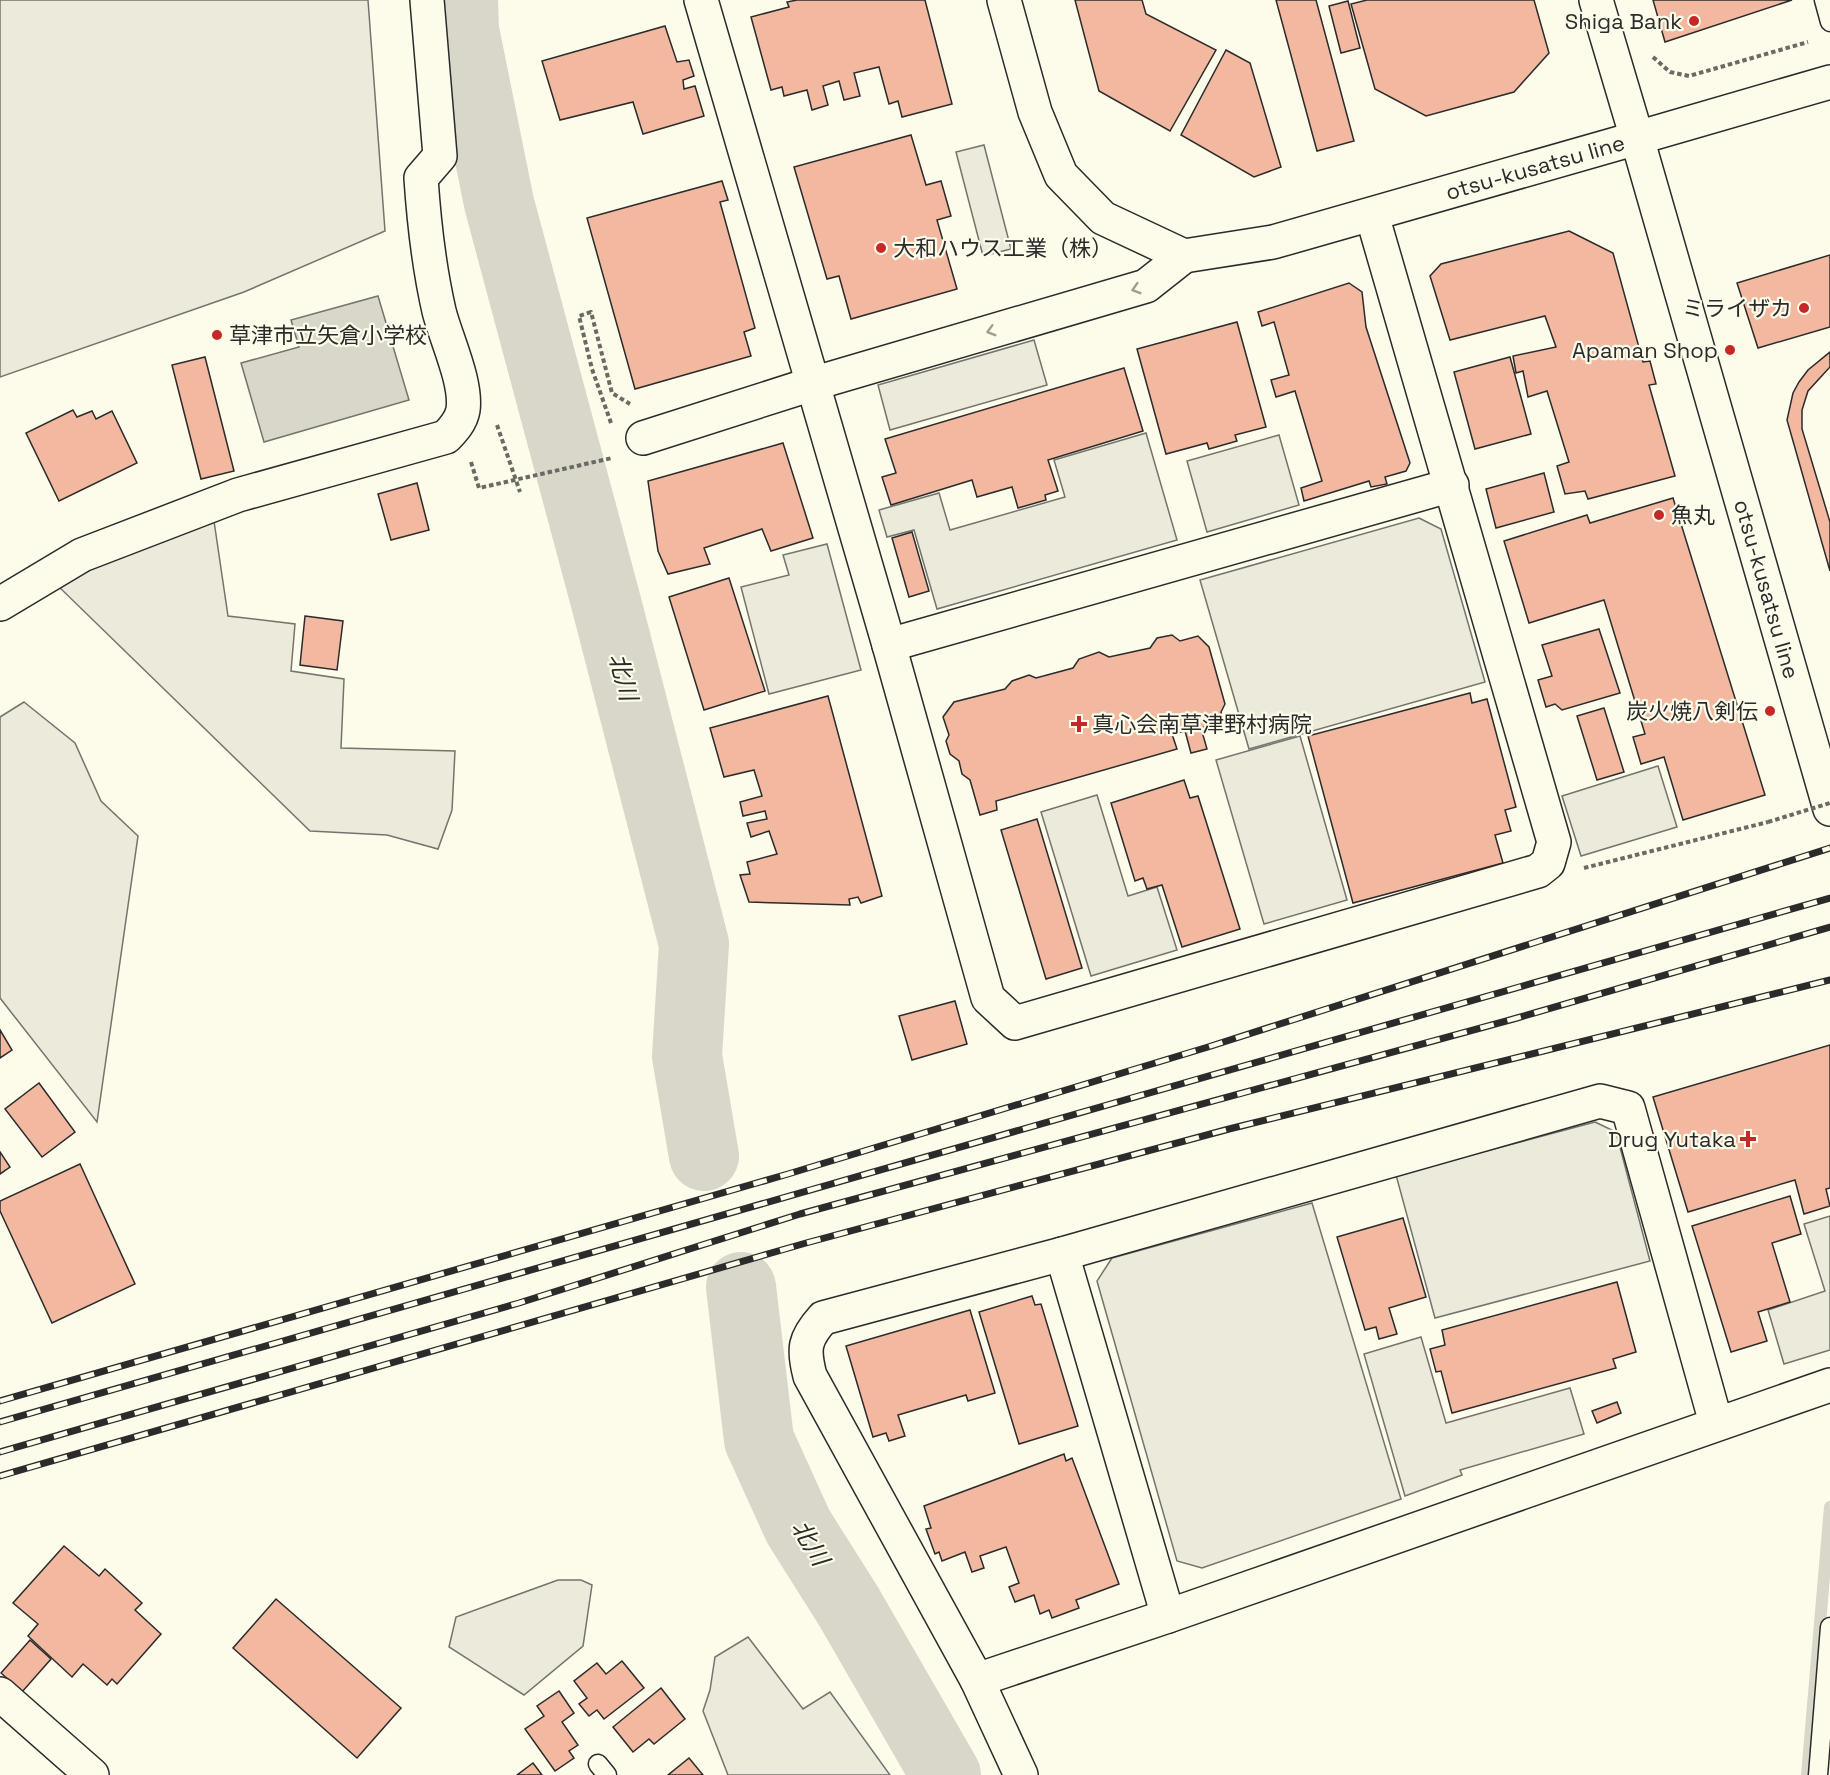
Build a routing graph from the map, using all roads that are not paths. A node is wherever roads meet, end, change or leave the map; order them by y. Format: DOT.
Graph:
graph roads {
  1 [pos="427,0"];
  2 [pos="701,0"];
  3 [pos="1004,0"];
  4 [pos="1596,0"];
  5 [pos="1824,0"];
  6 [pos="1830,22"];
  7 [pos="1830,82"];
  8 [pos="1637,138"];
  9 [pos="1372,215"];
  10 [pos="1184,256"];
  11 [pos="812,384"];
  12 [pos="626,442"];
  13 [pos="1452,485"];
  14 [pos="0,604"];
  15 [pos="889,645"];
  16 [pos="1830,809"];
  17 [pos="1062,1254"];
  18 [pos="1830,1384"];
  19 [pos="1716,1423"];
  20 [pos="1168,1616"];
  21 [pos="1830,1627"];
  22 [pos="977,1680"];
  23 [pos="0,1694"];
  24 [pos="73,1769"];
  25 [pos="1021,1775"];
  26 [pos="1818,1775"];
  1 -- 14 [label="street"];
  2 -- 11 [label="street"];
  3 -- 10 [label="street"];
  4 -- 8 [label="street"];
  5 -- 6 [label="lane"];
  7 -- 8 [label="street"];
  8 -- 9 [label="street, otsu-kusatsu line"];
  8 -- 16 [label="street, otsu-kusatsu line"];
  9 -- 10 [label="street, otsu-kusatsu line"];
  9 -- 13 [label="street"];
  10 -- 11 [label="street, one-way"];
  11 -- 12 [label="street"];
  11 -- 15 [label="street"];
  13 -- 15 [label="street"];
  13 -- 15 [label="street"];
  17 -- 19 [label="street"];
  17 -- 20 [label="street"];
  17 -- 22 [label="street"];
  18 -- 19 [label="street"];
  19 -- 20 [label="street"];
  20 -- 22 [label="street"];
  21 -- 26 [label="lane"];
  22 -- 25 [label="street"];
  23 -- 24 [label="street"];
}
